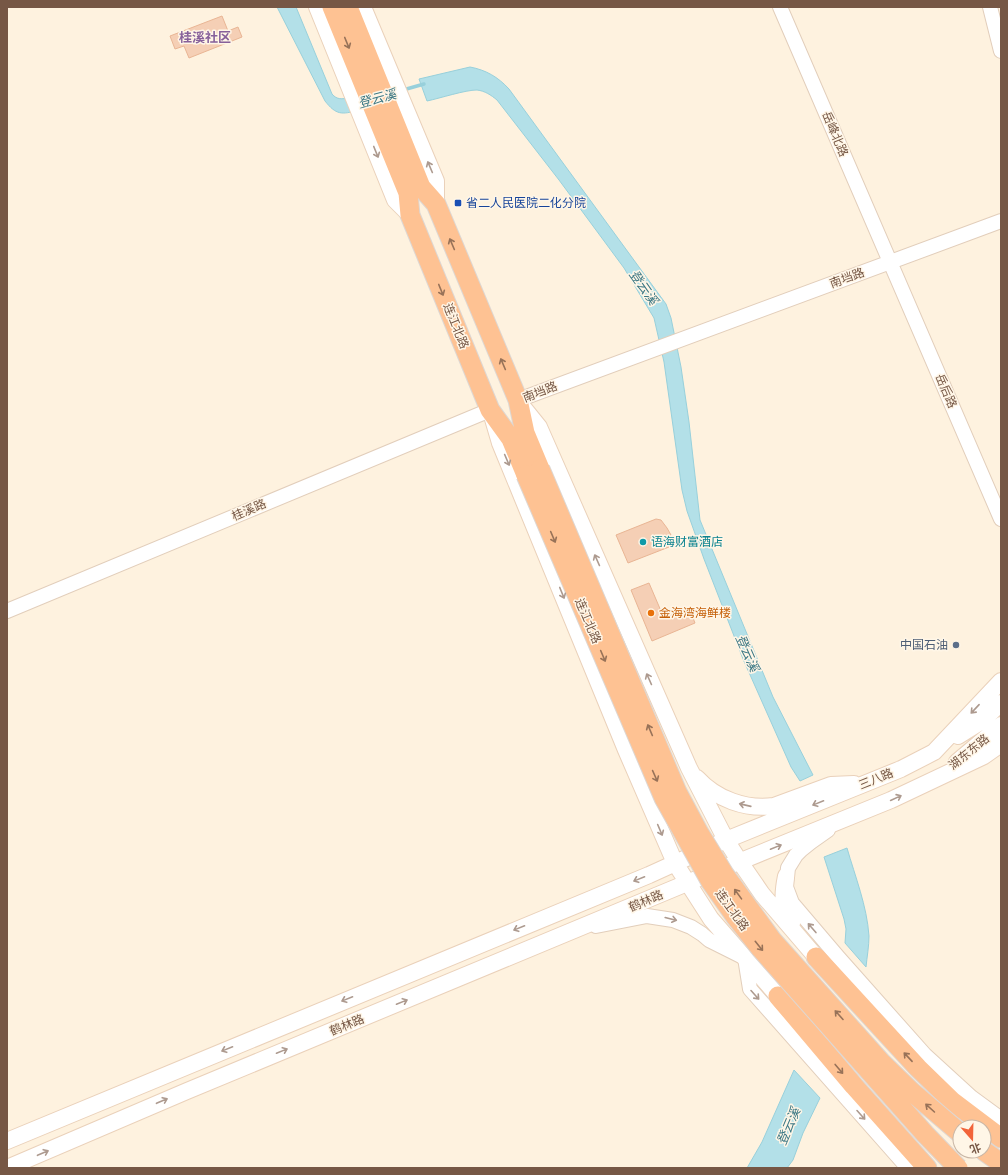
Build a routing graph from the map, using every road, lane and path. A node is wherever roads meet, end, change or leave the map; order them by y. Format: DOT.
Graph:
graph roads {
  1 [pos="317,7"];
  2 [pos="332,7"];
  3 [pos="348,7"];
  4 [pos="363,7"];
  5 [pos="780,7"];
  6 [pos="990,7"];
  7 [pos="1001,51"];
  8 [pos="392,135"];
  9 [pos="436,204"];
  10 [pos="410,215"];
  11 [pos="1001,221"];
  12 [pos="890,262"];
  13 [pos="518,400"];
  14 [pos="490,410"];
  15 [pos="533,472"];
  16 [pos="1001,519"];
  17 [pos="7,611"];
  18 [pos="1001,681"];
  19 [pos="1001,703"];
  20 [pos="1001,725"];
  21 [pos="1001,744"];
  22 [pos="934,752"];
  23 [pos="689,768"];
  24 [pos="937,778"];
  25 [pos="863,784"];
  26 [pos="844,820"];
  27 [pos="726,840"];
  28 [pos="740,862"];
  29 [pos="675,863"];
  30 [pos="786,876"];
  31 [pos="687,883"];
  32 [pos="578,929"];
  33 [pos="802,940"];
  34 [pos="816,957"];
  35 [pos="745,958"];
  36 [pos="778,996"];
  37 [pos="1001,1119"];
  38 [pos="952,1126"];
  39 [pos="1001,1138"];
  40 [pos="7,1141"];
  41 [pos="992,1157"];
  42 [pos="1001,1163"];
  43 [pos="7,1168"];
  44 [pos="908,1168"];
  45 [pos="927,1168"];
  46 [pos="958,1168"];
  1 -- 10 [label="main road, one-way"];
  2 -- 8 [label="highway, 连江北路, one-way"];
  3 -- 8 [label="highway, 连江北路"];
  9 -- 4 [label="main road, one-way"];
  5 -- 12 [label="street, 岳峰北路"];
  6 -- 7 [label="street"];
  8 -- 9 [label="highway, 连江北路"];
  8 -- 10 [label="highway, 连江北路"];
  13 -- 9 [label="highway, 连江北路, one-way"];
  10 -- 14 [label="highway, 连江北路, one-way"];
  11 -- 12 [label="street, 南垱路"];
  12 -- 13 [label="street, 南垱路"];
  12 -- 16 [label="street, 岳后路"];
  13 -- 15 [label="highway, 连江北路"];
  23 -- 13 [label="main road, one-way"];
  14 -- 15 [label="highway, 连江北路"];
  14 -- 17 [label="street, 桂溪路"];
  14 -- 29 [label="main road, one-way"];
  38 -- 15 [label="highway, 连江北路, one-way, bridge"];
  15 -- 46 [label="highway, 连江北路, one-way, bridge"];
  18 -- 22 [label="main road, 三八路, one-way"];
  19 -- 22 [label="main road, 湖东东路"];
  20 -- 24 [label="main road, 湖东东路"];
  21 -- 24 [label="main road, 三八路"];
  22 -- 25 [label="main road, 三八路"];
  25 -- 23 [label="main road, one-way"];
  23 -- 27 [label="main road"];
  26 -- 24 [label="main road, 三八路, one-way"];
  25 -- 27 [label="main road, 三八路, one-way"];
  28 -- 26 [label="main road, 三八路, one-way"];
  26 -- 30 [label="street"];
  27 -- 28 [label="main road"];
  27 -- 29 [label="main road, 三八路"];
  28 -- 31 [label="main road, 鹤林路"];
  28 -- 33 [label="main road"];
  29 -- 31 [label="main road"];
  29 -- 40 [label="main road, 三八路, one-way"];
  30 -- 33 [label="main road"];
  37 -- 30 [label="street, one-way"];
  31 -- 32 [label="main road, 鹤林路"];
  31 -- 35 [label="main road"];
  32 -- 35 [label="street, one-way"];
  43 -- 32 [label="main road, 鹤林路, one-way"];
  33 -- 34 [label="main road"];
  39 -- 34 [label="highway, one-way"];
  35 -- 36 [label="main road"];
  35 -- 44 [label="street, one-way"];
  36 -- 45 [label="highway, one-way"];
  41 -- 42 [label="highway"];
}
